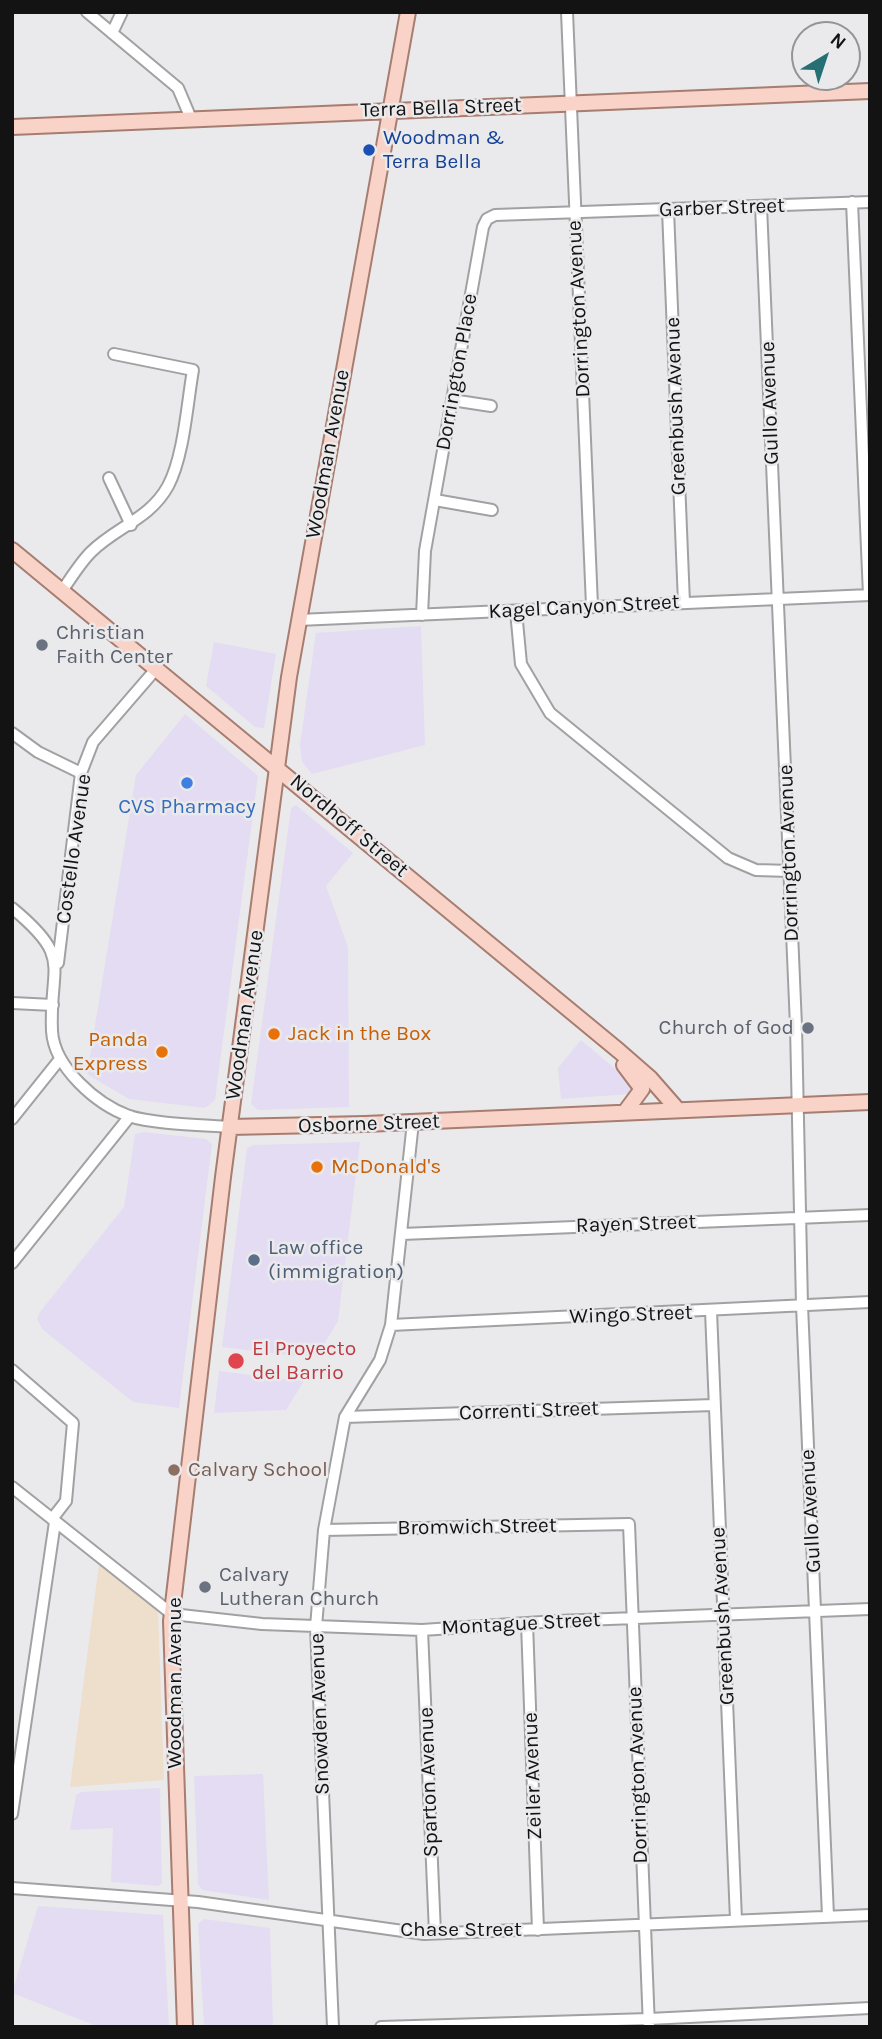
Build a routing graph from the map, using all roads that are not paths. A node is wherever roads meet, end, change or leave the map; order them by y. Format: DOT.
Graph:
graph roads {
  1 [pos="86,12"];
  2 [pos="122,12"];
  3 [pos="408,12"];
  4 [pos="567,12"];
  5 [pos="112,33"];
  6 [pos="870,91"];
  7 [pos="571,103"];
  8 [pos="392,110"];
  9 [pos="192,121"];
  10 [pos="12,127"];
  11 [pos="852,202"];
  12 [pos="870,202"];
  13 [pos="761,206"];
  14 [pos="668,210"];
  15 [pos="575,212"];
  16 [pos="114,355"];
  17 [pos="452,400"];
  18 [pos="491,406"];
  19 [pos="109,478"];
  20 [pos="435,500"];
  21 [pos="492,510"];
  22 [pos="131,525"];
  23 [pos="12,550"];
  24 [pos="62,591"];
  25 [pos="869,595"];
  26 [pos="778,600"];
  27 [pos="684,603"];
  28 [pos="592,606"];
  29 [pos="516,611"];
  30 [pos="422,615"];
  31 [pos="298,620"];
  32 [pos="156,669"];
  33 [pos="12,733"];
  34 [pos="278,768"];
  35 [pos="81,773"];
  36 [pos="790,871"];
  37 [pos="12,908"];
  38 [pos="57,969"];
  39 [pos="12,1003"];
  40 [pos="53,1005"];
  41 [pos="619,1051"];
  42 [pos="60,1059"];
  43 [pos="870,1102"];
  44 [pos="799,1106"];
  45 [pos="678,1110"];
  46 [pos="625,1112"];
  47 [pos="130,1116"];
  48 [pos="12,1119"];
  49 [pos="413,1122"];
  50 [pos="230,1127"];
  51 [pos="870,1215"];
  52 [pos="799,1217"];
  53 [pos="402,1234"];
  54 [pos="12,1263"];
  55 [pos="870,1302"];
  56 [pos="802,1305"];
  57 [pos="711,1311"];
  58 [pos="391,1325"];
  59 [pos="12,1370"];
  60 [pos="713,1405"];
  61 [pos="345,1417"];
  62 [pos="12,1487"];
  63 [pos="54,1520"];
  64 [pos="629,1524"];
  65 [pos="324,1530"];
  66 [pos="870,1609"];
  67 [pos="815,1611"];
  68 [pos="172,1614"];
  69 [pos="724,1614"];
  70 [pos="632,1618"];
  71 [pos="527,1623"];
  72 [pos="316,1627"];
  73 [pos="422,1630"];
  74 [pos="12,1814"];
  75 [pos="12,1888"];
  76 [pos="180,1901"];
  77 [pos="870,1915"];
  78 [pos="828,1916"];
  79 [pos="736,1920"];
  80 [pos="330,1923"];
  81 [pos="643,1924"];
  82 [pos="538,1930"];
  83 [pos="435,1933"];
  84 [pos="870,2008"];
  85 [pos="649,2023"];
  86 [pos="185,2027"];
  87 [pos="333,2027"];
  88 [pos="381,2027"];
  1 -- 5 [label="street"];
  2 -- 5 [label="street"];
  3 -- 8 [label="main road, Woodman Avenue"];
  4 -- 7 [label="street, Dorrington Avenue"];
  5 -- 9 [label="street"];
  6 -- 7 [label="main road, Terra Bella Street"];
  7 -- 8 [label="main road, Terra Bella Street"];
  7 -- 15 [label="street, Dorrington Avenue"];
  8 -- 9 [label="main road, Terra Bella Street"];
  8 -- 31 [label="main road, Woodman Avenue"];
  9 -- 10 [label="main road, Terra Bella Street"];
  11 -- 12 [label="street, Garber Street"];
  11 -- 13 [label="street, Garber Street"];
  11 -- 25 [label="street"];
  13 -- 14 [label="street, Garber Street"];
  13 -- 26 [label="street, Gullo Avenue"];
  14 -- 15 [label="street, Garber Street"];
  14 -- 27 [label="street, Greenbush Avenue"];
  15 -- 17 [label="street, Dorrington Place"];
  15 -- 28 [label="street, Dorrington Avenue"];
  16 -- 22 [label="street"];
  17 -- 18 [label="street"];
  17 -- 20 [label="street, Dorrington Place"];
  19 -- 22 [label="street"];
  20 -- 21 [label="street"];
  20 -- 30 [label="street, Dorrington Place"];
  22 -- 24 [label="street"];
  23 -- 24 [label="main road, Nordhoff Street"];
  24 -- 32 [label="main road, Nordhoff Street"];
  25 -- 26 [label="street, Kagel Canyon Street"];
  26 -- 27 [label="street, Kagel Canyon Street"];
  26 -- 36 [label="street, Dorrington Avenue"];
  27 -- 28 [label="street, Kagel Canyon Street"];
  28 -- 29 [label="street, Kagel Canyon Street"];
  29 -- 30 [label="street, Kagel Canyon Street"];
  29 -- 36 [label="street"];
  30 -- 31 [label="street, Kagel Canyon Street"];
  31 -- 34 [label="main road, Woodman Avenue"];
  32 -- 34 [label="main road, Nordhoff Street"];
  32 -- 35 [label="street, Costello Avenue"];
  33 -- 35 [label="street"];
  34 -- 41 [label="main road, Nordhoff Street"];
  34 -- 50 [label="main road, Woodman Avenue"];
  35 -- 38 [label="street, Costello Avenue"];
  36 -- 44 [label="street, Dorrington Avenue"];
  37 -- 38 [label="street"];
  38 -- 40 [label="street"];
  39 -- 40 [label="street"];
  40 -- 42 [label="street"];
  41 -- 45 [label="main road, Nordhoff Street"];
  41 -- 46 [label="main road"];
  42 -- 47 [label="street, Osborne Street"];
  42 -- 48 [label="street"];
  43 -- 44 [label="main road, Osborne Street"];
  44 -- 45 [label="main road, Osborne Street"];
  44 -- 52 [label="street, Gullo Avenue"];
  45 -- 46 [label="main road, Osborne Street"];
  46 -- 49 [label="main road, Osborne Street"];
  47 -- 50 [label="street, Osborne Street"];
  47 -- 54 [label="street"];
  49 -- 50 [label="main road, Osborne Street"];
  49 -- 53 [label="street, Snowden Avenue"];
  50 -- 68 [label="main road, Woodman Avenue"];
  51 -- 52 [label="street, Rayen Street"];
  52 -- 53 [label="street, Rayen Street"];
  52 -- 56 [label="street, Gullo Avenue"];
  53 -- 58 [label="street, Snowden Avenue"];
  55 -- 56 [label="street, Wingo Street"];
  56 -- 57 [label="street, Wingo Street"];
  56 -- 67 [label="street, Gullo Avenue"];
  57 -- 58 [label="street, Wingo Street"];
  57 -- 60 [label="street, Greenbush Avenue"];
  58 -- 61 [label="street, Snowden Avenue"];
  59 -- 63 [label="street"];
  60 -- 61 [label="street, Correnti Street"];
  60 -- 69 [label="street, Greenbush Avenue"];
  61 -- 65 [label="street, Snowden Avenue"];
  62 -- 63 [label="street"];
  63 -- 68 [label="street"];
  63 -- 74 [label="street"];
  64 -- 65 [label="street, Bromwich Street"];
  64 -- 70 [label="street, Dorrington Avenue"];
  65 -- 72 [label="street, Snowden Avenue"];
  66 -- 67 [label="street, Montague Street"];
  67 -- 69 [label="street, Montague Street"];
  67 -- 78 [label="street, Gullo Avenue"];
  68 -- 72 [label="street, Montague Street"];
  68 -- 76 [label="main road, Woodman Avenue"];
  69 -- 70 [label="street, Montague Street"];
  69 -- 79 [label="street, Greenbush Avenue"];
  70 -- 71 [label="street, Montague Street"];
  70 -- 81 [label="street, Dorrington Avenue"];
  71 -- 73 [label="street, Montague Street"];
  71 -- 82 [label="street, Zeiler Avenue"];
  72 -- 73 [label="street, Montague Street"];
  72 -- 80 [label="street, Snowden Avenue"];
  73 -- 83 [label="street, Sparton Avenue"];
  75 -- 76 [label="street, Chase Street"];
  76 -- 80 [label="street, Chase Street"];
  76 -- 86 [label="main road, Woodman Avenue"];
  77 -- 78 [label="street, Chase Street"];
  78 -- 79 [label="street, Chase Street"];
  79 -- 81 [label="street, Chase Street"];
  80 -- 83 [label="street, Chase Street"];
  80 -- 87 [label="street, Snowden Avenue"];
  81 -- 82 [label="street, Chase Street"];
  81 -- 85 [label="street, Dorrington Avenue"];
  82 -- 83 [label="street, Chase Street"];
  84 -- 85 [label="street"];
  85 -- 88 [label="street"];
}
